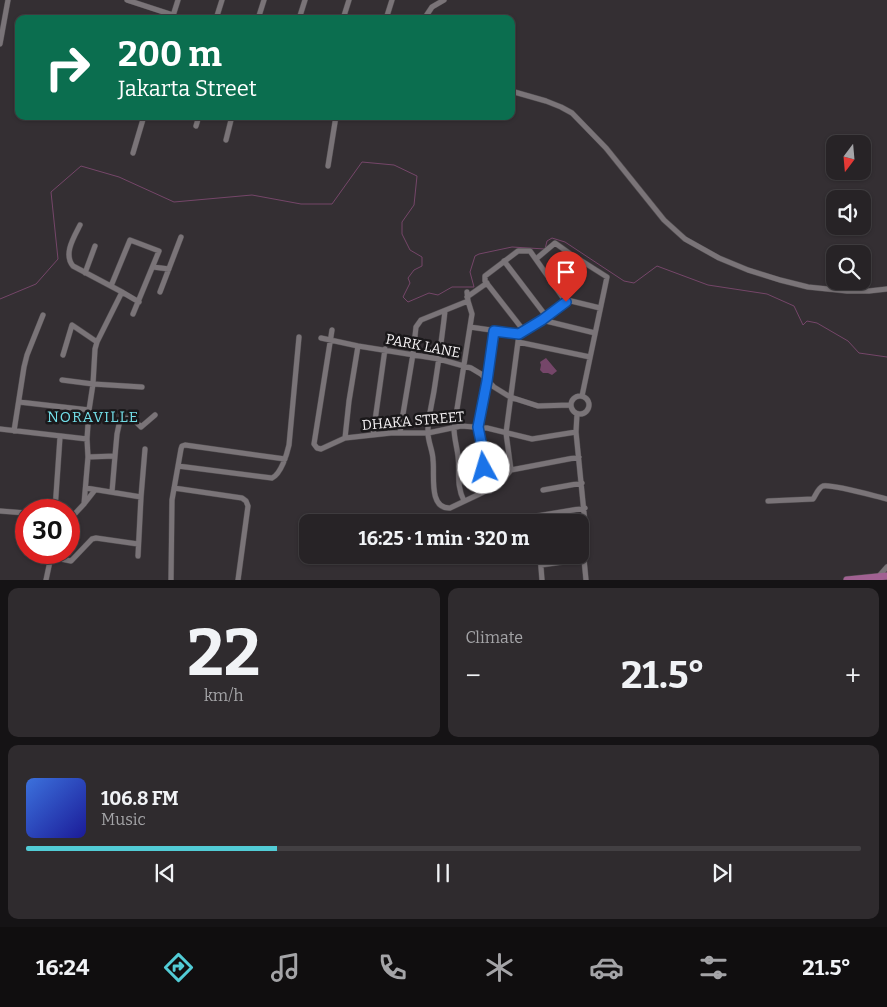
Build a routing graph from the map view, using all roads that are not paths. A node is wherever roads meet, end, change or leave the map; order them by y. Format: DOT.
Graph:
graph roads {
  1 [pos="8,0"];
  2 [pos="127,0"];
  3 [pos="178,0"];
  4 [pos="222,0"];
  5 [pos="264,0"];
  6 [pos="305,0"];
  7 [pos="349,0"];
  8 [pos="392,0"];
  9 [pos="434,0"];
  10 [pos="444,0"];
  11 [pos="135,1"];
  12 [pos="432,8"];
  13 [pos="168,15"];
  14 [pos="174,15"];
  15 [pos="217,15"];
  16 [pos="259,15"];
  17 [pos="300,15"];
  18 [pos="344,15"];
  19 [pos="387,15"];
  20 [pos="427,15"];
  21 [pos="0,44"];
  22 [pos="515,93"];
  23 [pos="143,120"];
  24 [pos="198,120"];
  25 [pos="231,120"];
  26 [pos="335,120"];
  27 [pos="196,126"];
  28 [pos="226,140"];
  29 [pos="133,152"];
  30 [pos="328,166"];
  31 [pos="80,225"];
  32 [pos="181,237"];
  33 [pos="95,246"];
  34 [pos="569,253"];
  35 [pos="536,259"];
  36 [pos="504,261"];
  37 [pos="153,267"];
  38 [pos="169,269"];
  39 [pos="85,273"];
  40 [pos="487,283"];
  41 [pos="111,286"];
  42 [pos="887,289"];
  43 [pos="122,292"];
  44 [pos="160,292"];
  45 [pos="467,297"];
  46 [pos="566,301"];
  47 [pos="139,302"];
  48 [pos="600,308"];
  49 [pos="445,311"];
  50 [pos="133,314"];
  51 [pos="43,315"];
  52 [pos="544,318"];
  53 [pos="470,327"];
  54 [pos="332,330"];
  55 [pos="494,331"];
  56 [pos="522,333"];
  57 [pos="595,333"];
  58 [pos="299,337"];
  59 [pos="321,338"];
  60 [pos="330,341"];
  61 [pos="97,342"];
  62 [pos="518,342"];
  63 [pos="358,346"];
  64 [pos="385,349"];
  65 [pos="413,354"];
  66 [pos="63,355"];
  67 [pos="590,357"];
  68 [pos="439,359"];
  69 [pos="464,366"];
  70 [pos="62,380"];
  71 [pos="487,381"];
  72 [pos="92,384"];
  73 [pos="142,387"];
  74 [pos="582,396"];
  75 [pos="510,397"];
  76 [pos="19,402"];
  77 [pos="570,406"];
  78 [pos="89,410"];
  79 [pos="577,414"];
  80 [pos="154,415"];
  81 [pos="478,427"];
  82 [pos="454,428"];
  83 [pos="0,429"];
  84 [pos="14,431"];
  85 [pos="400,432"];
  86 [pos="576,432"];
  87 [pos="428,433"];
  88 [pos="506,433"];
  89 [pos="373,434"];
  90 [pos="60,437"];
  91 [pos="345,438"];
  92 [pos="87,439"];
  93 [pos="145,449"];
  94 [pos="115,456"];
  95 [pos="88,457"];
  96 [pos="579,457"];
  97 [pos="285,458"];
  98 [pos="178,466"];
  99 [pos="511,470"];
  100 [pos="582,483"];
  101 [pos="86,488"];
  102 [pos="174,488"];
  103 [pos="95,490"];
  104 [pos="488,490"];
  105 [pos="543,490"];
  106 [pos="112,492"];
  107 [pos="141,497"];
  108 [pos="56,499"];
  109 [pos="887,499"];
  110 [pos="464,501"];
  111 [pos="768,501"];
  112 [pos="84,504"];
  113 [pos="80,508"];
  114 [pos="584,508"];
  115 [pos="0,511"];
  116 [pos="15,512"];
  117 [pos="549,514"];
  118 [pos="584,514"];
  119 [pos="138,544"];
  120 [pos="80,550"];
  121 [pos="138,556"];
  122 [pos="49,564"];
  123 [pos="550,564"];
  124 [pos="584,564"];
  125 [pos="541,565"];
  126 [pos="887,567"];
  127 [pos="879,576"];
  128 [pos="887,576"];
  129 [pos="46,580"];
  130 [pos="171,580"];
  131 [pos="238,580"];
  132 [pos="542,580"];
  133 [pos="586,580"];
  134 [pos="847,580"];
  1 -- 21 [label="street"];
  2 -- 11 [label="street"];
  3 -- 14 [label="street"];
  4 -- 15 [label="street"];
  5 -- 16 [label="street"];
  6 -- 17 [label="street"];
  7 -- 18 [label="street"];
  8 -- 19 [label="street"];
  9 -- 12 [label="street"];
  10 -- 12 [label="street"];
  11 -- 13 [label="street"];
  12 -- 20 [label="street"];
  22 -- 42 [label="street"];
  23 -- 29 [label="street"];
  24 -- 27 [label="street"];
  25 -- 28 [label="street"];
  26 -- 30 [label="street"];
  31 -- 39 [label="street"];
  32 -- 38 [label="street"];
  33 -- 39 [label="street"];
  34 -- 35 [label="street"];
  34 -- 46 [label="street"];
  34 -- 48 [label="street"];
  35 -- 36 [label="street"];
  35 -- 46 [label="street"];
  36 -- 40 [label="street"];
  36 -- 52 [label="street"];
  37 -- 38 [label="street"];
  37 -- 41 [label="street"];
  37 -- 47 [label="street"];
  38 -- 44 [label="street"];
  39 -- 41 [label="street"];
  40 -- 45 [label="street"];
  40 -- 56 [label="street"];
  41 -- 43 [label="street"];
  43 -- 47 [label="street"];
  43 -- 61 [label="street"];
  45 -- 49 [label="street"];
  45 -- 53 [label="street"];
  46 -- 48 [label="street"];
  46 -- 52 [label="street"];
  47 -- 50 [label="street"];
  48 -- 57 [label="street"];
  49 -- 65 [label="street"];
  49 -- 68 [label="street"];
  51 -- 76 [label="street"];
  52 -- 56 [label="street"];
  52 -- 57 [label="street"];
  53 -- 55 [label="street"];
  53 -- 69 [label="street"];
  54 -- 60 [label="street"];
  55 -- 56 [label="street"];
  55 -- 71 [label="street"];
  56 -- 62 [label="street"];
  57 -- 67 [label="street"];
  58 -- 97 [label="street"];
  59 -- 60 [label="street, PARK LANE"];
  60 -- 63 [label="street, PARK LANE"];
  60 -- 91 [label="street, DHAKA STREET"];
  61 -- 66 [label="street"];
  61 -- 72 [label="street"];
  62 -- 67 [label="street"];
  62 -- 75 [label="street"];
  63 -- 64 [label="street, PARK LANE"];
  63 -- 91 [label="street"];
  64 -- 65 [label="street, PARK LANE"];
  64 -- 89 [label="street"];
  65 -- 68 [label="street, PARK LANE"];
  65 -- 85 [label="street"];
  67 -- 74 [label="street"];
  68 -- 69 [label="street, PARK LANE"];
  68 -- 87 [label="street"];
  69 -- 71 [label="street, PARK LANE"];
  69 -- 82 [label="street"];
  70 -- 72 [label="street"];
  71 -- 75 [label="street, PARK LANE"];
  71 -- 81 [label="street"];
  72 -- 73 [label="street"];
  72 -- 78 [label="street"];
  74 -- 77 [label="street"];
  74 -- 79 [label="street"];
  75 -- 77 [label="street, PARK LANE"];
  75 -- 88 [label="street"];
  76 -- 78 [label="street"];
  76 -- 84 [label="street"];
  77 -- 79 [label="street"];
  78 -- 92 [label="street"];
  79 -- 86 [label="street"];
  80 -- 94 [label="street"];
  81 -- 82 [label="street, DHAKA STREET"];
  81 -- 88 [label="street, DHAKA STREET"];
  81 -- 104 [label="street"];
  82 -- 87 [label="street, DHAKA STREET"];
  82 -- 110 [label="street"];
  83 -- 84 [label="street"];
  84 -- 90 [label="street"];
  85 -- 87 [label="street, DHAKA STREET"];
  85 -- 89 [label="street, DHAKA STREET"];
  86 -- 88 [label="street, DHAKA STREET"];
  86 -- 96 [label="street"];
  87 -- 110 [label="street"];
  88 -- 99 [label="street"];
  89 -- 91 [label="street, DHAKA STREET"];
  90 -- 92 [label="street"];
  90 -- 108 [label="street"];
  92 -- 95 [label="street"];
  93 -- 107 [label="street"];
  94 -- 95 [label="street"];
  94 -- 106 [label="street"];
  95 -- 101 [label="street"];
  96 -- 99 [label="street"];
  96 -- 100 [label="street"];
  97 -- 98 [label="street"];
  97 -- 98 [label="street"];
  98 -- 102 [label="street"];
  99 -- 104 [label="street"];
  100 -- 105 [label="street"];
  100 -- 114 [label="street"];
  101 -- 103 [label="street"];
  101 -- 112 [label="street"];
  102 -- 130 [label="street"];
  102 -- 131 [label="street"];
  103 -- 106 [label="street"];
  103 -- 112 [label="street"];
  104 -- 110 [label="street"];
  106 -- 107 [label="street"];
  107 -- 119 [label="street"];
  109 -- 111 [label="street"];
  112 -- 113 [label="street"];
  114 -- 117 [label="street"];
  114 -- 118 [label="street"];
  115 -- 116 [label="street"];
  119 -- 120 [label="street"];
  119 -- 121 [label="street"];
  122 -- 129 [label="street"];
  123 -- 125 [label="street"];
  124 -- 133 [label="street"];
  125 -- 132 [label="street"];
  126 -- 127 [label="street"];
  127 -- 128 [label="main road"];
  127 -- 134 [label="main road"];
}
